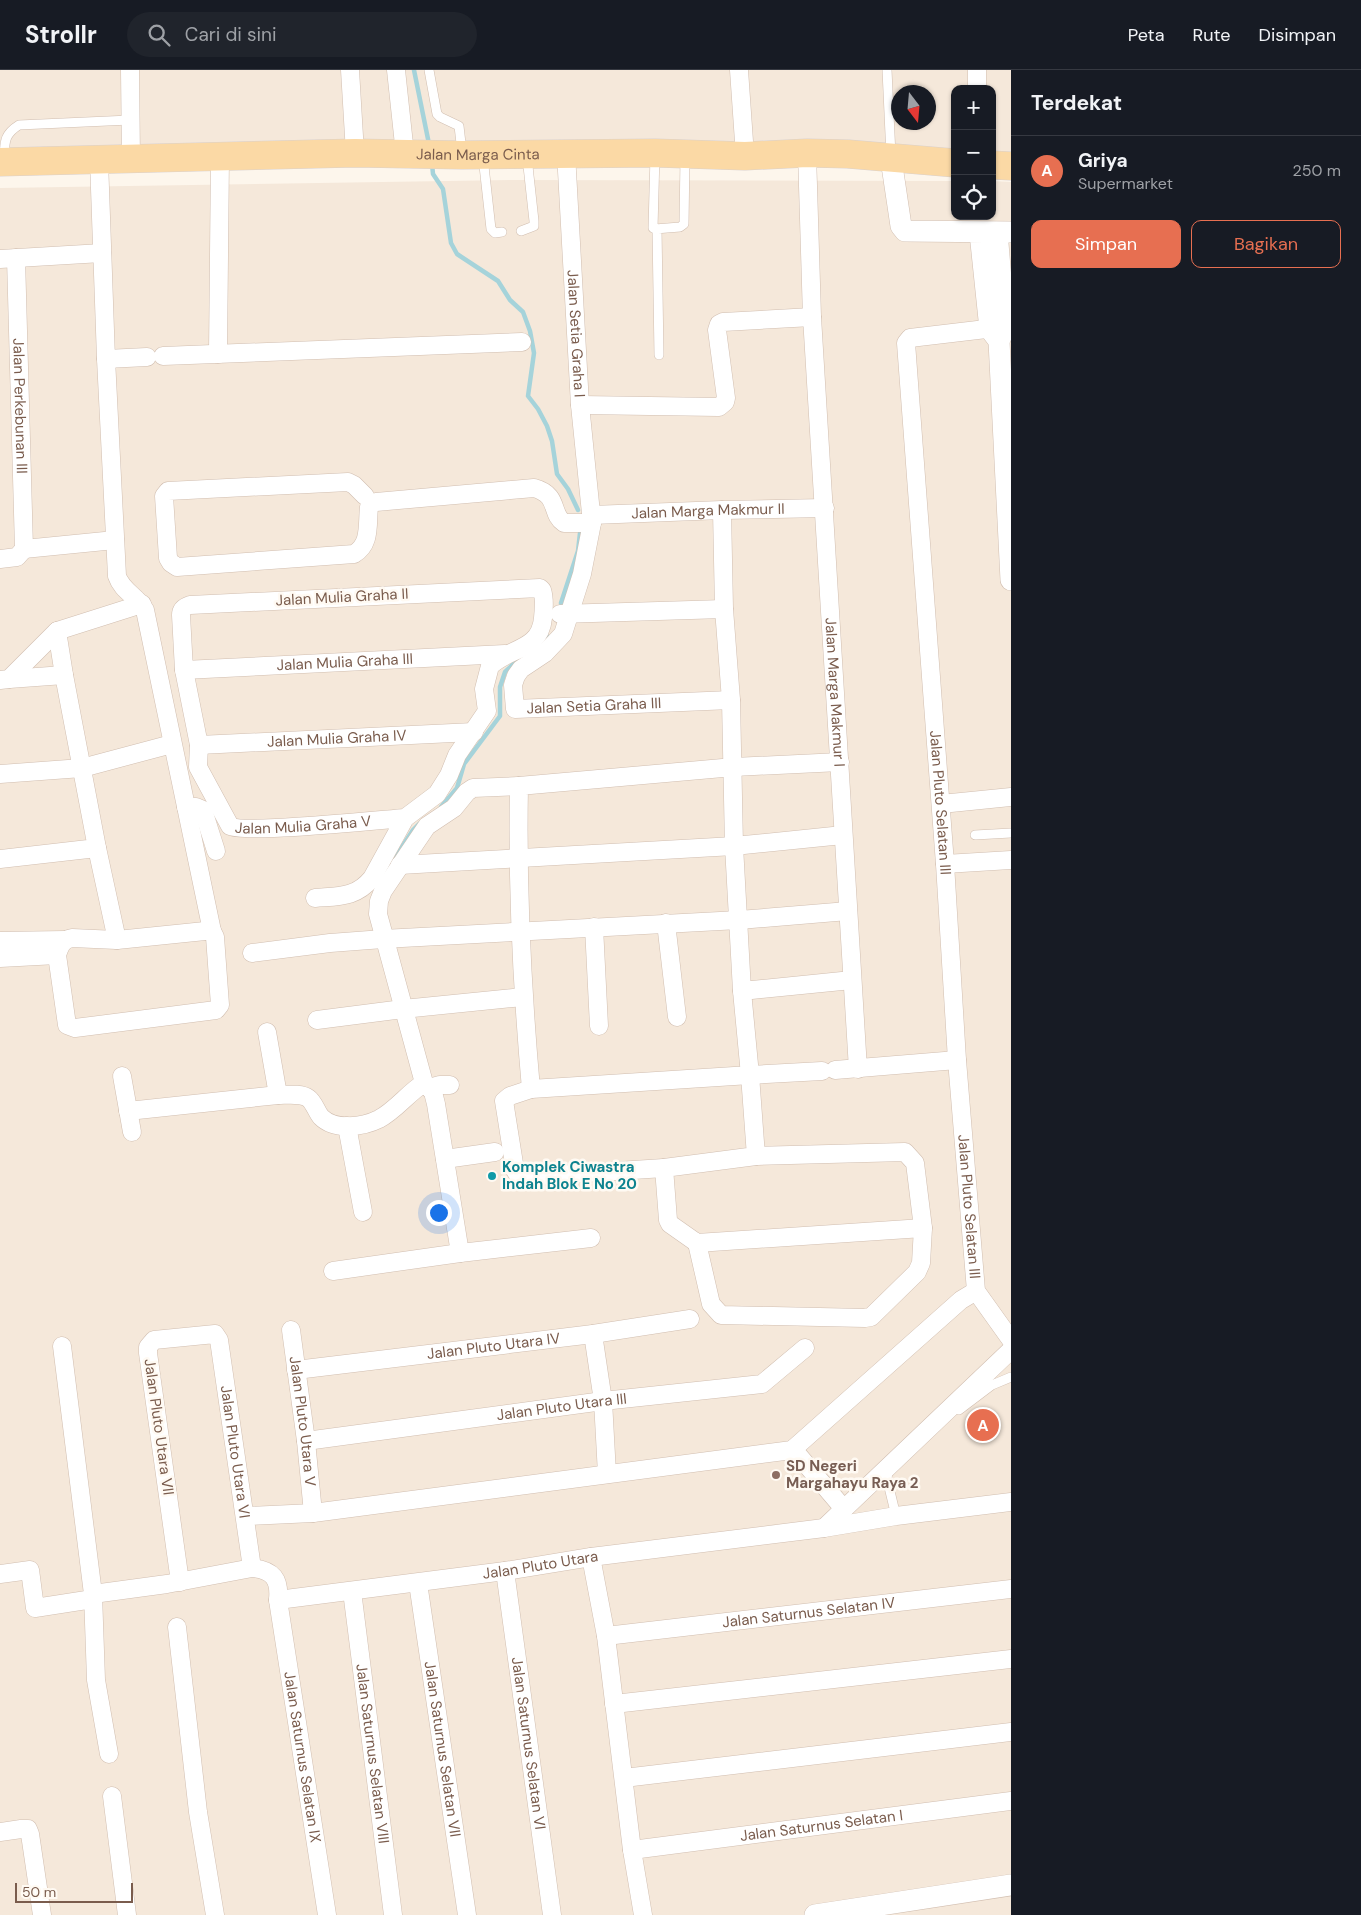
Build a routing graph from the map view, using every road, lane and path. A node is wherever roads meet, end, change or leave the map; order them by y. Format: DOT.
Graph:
graph roads {
  1 [pos="130,70"];
  2 [pos="350,70"];
  3 [pos="396,70"];
  4 [pos="429,70"];
  5 [pos="739,70"];
  6 [pos="887,70"];
  7 [pos="977,70"];
  8 [pos="977,85"];
  9 [pos="130,120"];
  10 [pos="566,153"];
  11 [pos="655,153"];
  12 [pos="807,153"];
  13 [pos="356,154"];
  14 [pos="685,154"];
  15 [pos="442,155"];
  16 [pos="527,155"];
  17 [pos="745,156"];
  18 [pos="220,157"];
  19 [pos="130,159"];
  20 [pos="891,159"];
  21 [pos="99,160"];
  22 [pos="2,162"];
  23 [pos="951,163"];
  24 [pos="996,165"];
  25 [pos="1011,166"];
  26 [pos="657,229"];
  27 [pos="521,231"];
  28 [pos="502,232"];
  29 [pos="996,232"];
  30 [pos="102,253"];
  31 [pos="8,258"];
  32 [pos="812,317"];
  33 [pos="1001,331"];
  34 [pos="522,342"];
  35 [pos="218,354"];
  36 [pos="659,355"];
  37 [pos="106,359"];
  38 [pos="580,405"];
  39 [pos="370,502"];
  40 [pos="825,508"];
  41 [pos="722,510"];
  42 [pos="592,519"];
  43 [pos="115,540"];
  44 [pos="24,549"];
  45 [pos="0,559"];
  46 [pos="1011,580"];
  47 [pos="142,604"];
  48 [pos="724,609"];
  49 [pos="544,611"];
  50 [pos="569,615"];
  51 [pos="57,630"];
  52 [pos="506,654"];
  53 [pos="184,670"];
  54 [pos="64,675"];
  55 [pos="4,680"];
  56 [pos="731,700"];
  57 [pos="474,732"];
  58 [pos="172,744"];
  59 [pos="199,745"];
  60 [pos="840,762"];
  61 [pos="734,767"];
  62 [pos="82,768"];
  63 [pos="0,774"];
  64 [pos="519,786"];
  65 [pos="1011,797"];
  66 [pos="941,804"];
  67 [pos="186,808"];
  68 [pos="405,818"];
  69 [pos="1011,833"];
  70 [pos="975,835"];
  71 [pos="843,836"];
  72 [pos="734,846"];
  73 [pos="97,848"];
  74 [pos="216,851"];
  75 [pos="0,858"];
  76 [pos="518,858"];
  77 [pos="1011,860"];
  78 [pos="945,864"];
  79 [pos="400,865"];
  80 [pos="315,898"];
  81 [pos="848,911"];
  82 [pos="739,920"];
  83 [pos="666,923"];
  84 [pos="594,927"];
  85 [pos="212,931"];
  86 [pos="520,932"];
  87 [pos="383,939"];
  88 [pos="117,940"];
  89 [pos="0,941"];
  90 [pos="61,947"];
  91 [pos="252,953"];
  92 [pos="0,958"];
  93 [pos="852,980"];
  94 [pos="742,991"];
  95 [pos="523,997"];
  96 [pos="403,1009"];
  97 [pos="677,1018"];
  98 [pos="317,1020"];
  99 [pos="599,1026"];
  100 [pos="267,1032"];
  101 [pos="957,1060"];
  102 [pos="858,1069"];
  103 [pos="750,1075"];
  104 [pos="122,1076"];
  105 [pos="450,1085"];
  106 [pos="427,1086"];
  107 [pos="531,1089"];
  108 [pos="278,1094"];
  109 [pos="128,1111"];
  110 [pos="347,1126"];
  111 [pos="132,1132"];
  112 [pos="495,1152"];
  113 [pos="756,1156"];
  114 [pos="445,1159"];
  115 [pos="664,1168"];
  116 [pos="363,1212"];
  117 [pos="923,1228"];
  118 [pos="591,1238"];
  119 [pos="697,1243"];
  120 [pos="460,1253"];
  121 [pos="333,1270"];
  122 [pos="976,1291"];
  123 [pos="690,1320"];
  124 [pos="291,1330"];
  125 [pos="593,1334"];
  126 [pos="218,1336"];
  127 [pos="1011,1340"];
  128 [pos="62,1346"];
  129 [pos="805,1348"];
  130 [pos="1011,1350"];
  131 [pos="296,1370"];
  132 [pos="1011,1377"];
  133 [pos="603,1401"];
  134 [pos="306,1441"];
  135 [pos="793,1449"];
  136 [pos="607,1474"];
  137 [pos="1011,1502"];
  138 [pos="844,1510"];
  139 [pos="313,1513"];
  140 [pos="246,1516"];
  141 [pos="896,1516"];
  142 [pos="824,1528"];
  143 [pos="591,1557"];
  144 [pos="252,1568"];
  145 [pos="505,1571"];
  146 [pos="0,1574"];
  147 [pos="180,1582"];
  148 [pos="418,1583"];
  149 [pos="1011,1589"];
  150 [pos="352,1591"];
  151 [pos="93,1596"];
  152 [pos="278,1600"];
  153 [pos="177,1627"];
  154 [pos="606,1636"];
  155 [pos="1011,1660"];
  156 [pos="614,1704"];
  157 [pos="1011,1732"];
  158 [pos="109,1754"];
  159 [pos="624,1778"];
  160 [pos="112,1796"];
  161 [pos="1011,1801"];
  162 [pos="0,1832"];
  163 [pos="632,1850"];
  164 [pos="1011,1885"];
  165 [pos="42,1915"];
  166 [pos="127,1915"];
  167 [pos="215,1915"];
  168 [pos="327,1915"];
  169 [pos="393,1915"];
  170 [pos="468,1915"];
  171 [pos="552,1915"];
  172 [pos="642,1915"];
  173 [pos="815,1915"];
  1 -- 9 [label="street"];
  2 -- 13 [label="street"];
  3 -- 15 [label="street"];
  4 -- 15 [label="lane"];
  5 -- 17 [label="street"];
  6 -- 20 [label="lane"];
  7 -- 8 [label="street"];
  9 -- 19 [label="street"];
  9 -- 22 [label="lane"];
  10 -- 11 [label="main road, Jalan Marga Cinta"];
  10 -- 16 [label="main road, Jalan Marga Cinta"];
  10 -- 38 [label="street, Jalan Setia Graha I"];
  11 -- 14 [label="main road, Jalan Marga Cinta"];
  11 -- 26 [label="lane"];
  12 -- 17 [label="main road, Jalan Marga Cinta"];
  12 -- 20 [label="main road, Jalan Marga Cinta"];
  12 -- 32 [label="street, Jalan Marga Makmur I"];
  13 -- 15 [label="main road, Jalan Marga Cinta"];
  13 -- 18 [label="main road, Jalan Marga Cinta"];
  14 -- 17 [label="main road, Jalan Marga Cinta"];
  14 -- 26 [label="lane"];
  15 -- 16 [label="main road, Jalan Marga Cinta"];
  15 -- 28 [label="lane"];
  16 -- 27 [label="lane"];
  18 -- 19 [label="main road, Jalan Marga Cinta"];
  18 -- 35 [label="street"];
  19 -- 21 [label="main road, Jalan Marga Cinta"];
  20 -- 23 [label="main road, Jalan Marga Cinta"];
  20 -- 29 [label="street"];
  21 -- 22 [label="main road, Jalan Marga Cinta"];
  21 -- 30 [label="street"];
  24 -- 25 [label="main road"];
  26 -- 36 [label="lane"];
  29 -- 33 [label="street"];
  30 -- 31 [label="street, Jalan Perkebunan III"];
  30 -- 37 [label="street"];
  31 -- 44 [label="street, Jalan Perkebunan III"];
  32 -- 38 [label="street"];
  32 -- 40 [label="street, Jalan Marga Makmur I"];
  33 -- 46 [label="street"];
  33 -- 66 [label="street, Jalan Pluto Selatan III"];
  34 -- 35 [label="street"];
  35 -- 37 [label="street"];
  37 -- 43 [label="street"];
  38 -- 42 [label="street, Jalan Setia Graha I"];
  39 -- 39 [label="street"];
  39 -- 42 [label="street, Jalan Marga Makmur II"];
  40 -- 41 [label="street, Jalan Marga Makmur II"];
  40 -- 60 [label="street, Jalan Marga Makmur I"];
  41 -- 42 [label="street, Jalan Marga Makmur II"];
  41 -- 48 [label="street"];
  42 -- 50 [label="street, Jalan Setia Graha I"];
  43 -- 44 [label="street"];
  43 -- 47 [label="street"];
  44 -- 45 [label="street"];
  47 -- 51 [label="street"];
  47 -- 58 [label="street"];
  48 -- 50 [label="street"];
  48 -- 56 [label="street"];
  49 -- 50 [label="street"];
  49 -- 52 [label="street"];
  49 -- 53 [label="street, Jalan Mulia Graha II"];
  50 -- 56 [label="street, Jalan Setia Graha III"];
  51 -- 54 [label="street"];
  51 -- 55 [label="street"];
  52 -- 53 [label="street, Jalan Mulia Graha III"];
  52 -- 57 [label="street"];
  53 -- 59 [label="street"];
  54 -- 55 [label="street"];
  54 -- 62 [label="street"];
  56 -- 61 [label="street"];
  57 -- 59 [label="street, Jalan Mulia Graha IV"];
  57 -- 68 [label="street"];
  58 -- 62 [label="street"];
  58 -- 67 [label="street"];
  59 -- 68 [label="street, Jalan Mulia Graha V"];
  60 -- 61 [label="street"];
  60 -- 71 [label="street, Jalan Marga Makmur I"];
  61 -- 64 [label="street"];
  61 -- 72 [label="street"];
  62 -- 63 [label="street"];
  62 -- 73 [label="street"];
  64 -- 76 [label="street"];
  64 -- 79 [label="street"];
  65 -- 66 [label="street"];
  66 -- 78 [label="street, Jalan Pluto Selatan III"];
  67 -- 74 [label="street"];
  67 -- 85 [label="street"];
  68 -- 80 [label="street"];
  69 -- 70 [label="lane"];
  71 -- 72 [label="street"];
  71 -- 81 [label="street, Jalan Marga Makmur I"];
  72 -- 76 [label="street"];
  72 -- 82 [label="street"];
  73 -- 75 [label="street"];
  73 -- 88 [label="street"];
  76 -- 79 [label="street"];
  76 -- 86 [label="street"];
  77 -- 78 [label="street"];
  78 -- 101 [label="street, Jalan Pluto Selatan III"];
  79 -- 87 [label="street"];
  81 -- 82 [label="street"];
  81 -- 93 [label="street, Jalan Marga Makmur I"];
  82 -- 83 [label="street"];
  82 -- 94 [label="street"];
  83 -- 84 [label="street"];
  83 -- 97 [label="street"];
  84 -- 86 [label="street"];
  84 -- 99 [label="street"];
  85 -- 88 [label="street"];
  85 -- 90 [label="street"];
  86 -- 87 [label="street"];
  86 -- 95 [label="street"];
  87 -- 91 [label="street"];
  87 -- 96 [label="street"];
  88 -- 90 [label="street"];
  89 -- 90 [label="street"];
  90 -- 92 [label="street"];
  93 -- 94 [label="street"];
  93 -- 102 [label="street, Jalan Marga Makmur I"];
  94 -- 103 [label="street"];
  95 -- 96 [label="street"];
  95 -- 107 [label="street"];
  96 -- 98 [label="street"];
  96 -- 106 [label="street"];
  100 -- 108 [label="street"];
  101 -- 102 [label="street"];
  101 -- 122 [label="street, Jalan Pluto Selatan III"];
  102 -- 103 [label="street"];
  103 -- 107 [label="street"];
  103 -- 113 [label="street"];
  104 -- 109 [label="street"];
  105 -- 106 [label="street"];
  106 -- 110 [label="street"];
  106 -- 114 [label="street"];
  107 -- 115 [label="street"];
  108 -- 109 [label="street"];
  108 -- 110 [label="street"];
  109 -- 111 [label="street"];
  110 -- 116 [label="street"];
  112 -- 114 [label="street"];
  113 -- 115 [label="street"];
  113 -- 117 [label="street"];
  114 -- 120 [label="street"];
  115 -- 119 [label="street"];
  117 -- 119 [label="street"];
  117 -- 119 [label="street"];
  118 -- 120 [label="street"];
  120 -- 121 [label="street"];
  122 -- 127 [label="street, Jalan Pluto Selatan III"];
  122 -- 135 [label="street"];
  123 -- 125 [label="street, Jalan Pluto Utara IV"];
  124 -- 131 [label="street, Jalan Pluto Utara V"];
  125 -- 131 [label="street, Jalan Pluto Utara IV"];
  125 -- 133 [label="street"];
  126 -- 140 [label="street, Jalan Pluto Utara VI"];
  126 -- 147 [label="street, Jalan Pluto Utara VII"];
  128 -- 151 [label="street"];
  129 -- 133 [label="street, Jalan Pluto Utara III"];
  130 -- 138 [label="street"];
  131 -- 134 [label="street, Jalan Pluto Utara V"];
  132 -- 141 [label="lane"];
  133 -- 134 [label="street, Jalan Pluto Utara III"];
  133 -- 136 [label="street"];
  134 -- 139 [label="street, Jalan Pluto Utara V"];
  135 -- 136 [label="street"];
  135 -- 138 [label="street"];
  136 -- 139 [label="street"];
  137 -- 141 [label="street, Jalan Pluto Utara"];
  138 -- 142 [label="street"];
  139 -- 140 [label="street"];
  140 -- 144 [label="street, Jalan Pluto Utara VI"];
  141 -- 142 [label="street, Jalan Pluto Utara"];
  142 -- 143 [label="street, Jalan Pluto Utara"];
  143 -- 145 [label="street, Jalan Pluto Utara"];
  143 -- 154 [label="street"];
  144 -- 147 [label="street"];
  144 -- 152 [label="street"];
  145 -- 148 [label="street, Jalan Pluto Utara"];
  145 -- 171 [label="street, Jalan Saturnus Selatan VI"];
  146 -- 151 [label="street"];
  147 -- 151 [label="street"];
  148 -- 150 [label="street, Jalan Pluto Utara"];
  148 -- 170 [label="street, Jalan Saturnus Selatan VII"];
  149 -- 154 [label="street, Jalan Saturnus Selatan IV"];
  150 -- 152 [label="street, Jalan Pluto Utara"];
  150 -- 169 [label="street, Jalan Saturnus Selatan VIII"];
  151 -- 158 [label="street"];
  152 -- 168 [label="street, Jalan Saturnus Selatan IX"];
  153 -- 167 [label="street"];
  154 -- 156 [label="street"];
  155 -- 156 [label="street"];
  156 -- 159 [label="street"];
  157 -- 159 [label="street"];
  159 -- 163 [label="street"];
  160 -- 166 [label="street"];
  161 -- 163 [label="street, Jalan Saturnus Selatan I"];
  162 -- 165 [label="street"];
  163 -- 172 [label="street"];
  164 -- 173 [label="street"];
}
